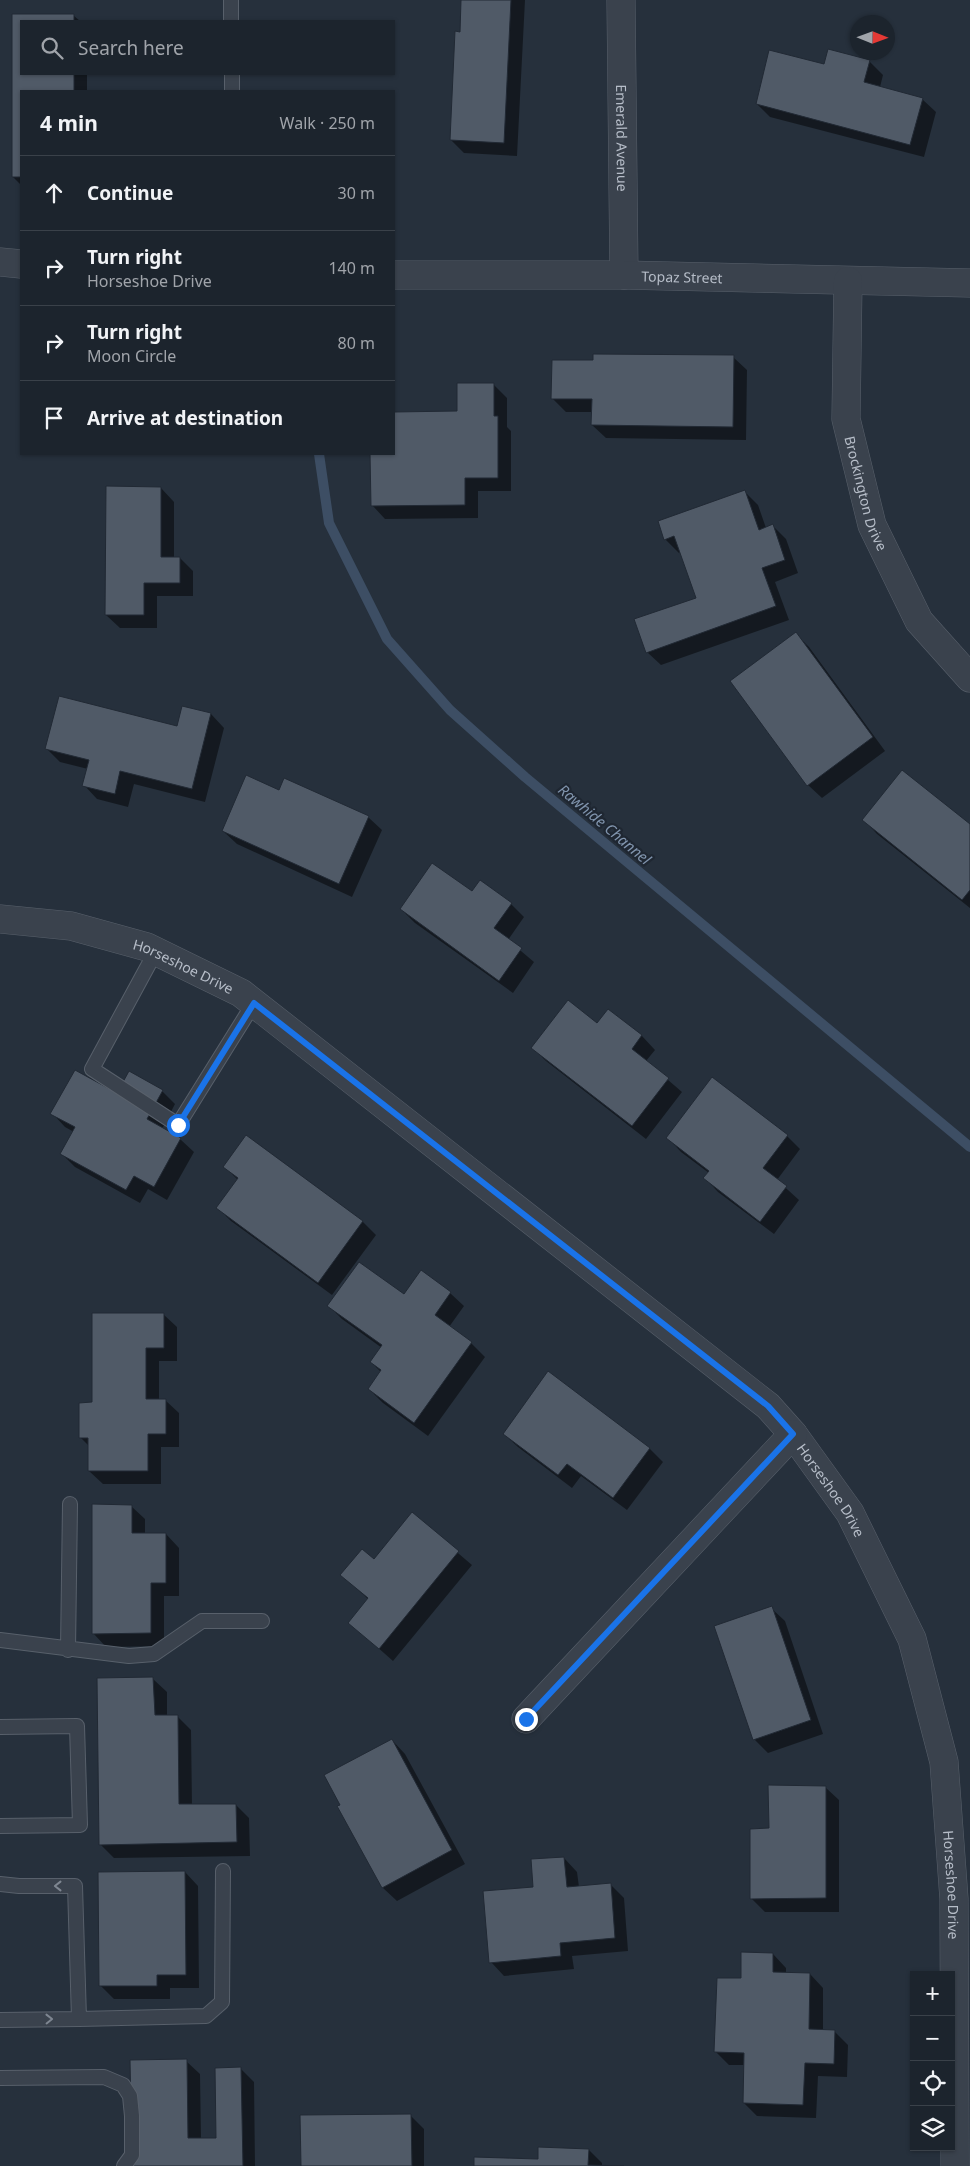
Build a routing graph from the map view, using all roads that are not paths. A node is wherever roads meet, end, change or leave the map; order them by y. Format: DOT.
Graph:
graph roads {
  1 [pos="231,0"];
  2 [pos="621,0"];
  3 [pos="231,20"];
  4 [pos="232,75"];
  5 [pos="232,90"];
  6 [pos="0,262"];
  7 [pos="20,264"];
  8 [pos="395,275"];
  9 [pos="624,275"];
  10 [pos="848,281"];
  11 [pos="970,283"];
  12 [pos="970,678"];
  13 [pos="0,919"];
  14 [pos="156,951"];
  15 [pos="254,1003"];
  16 [pos="793,1434"];
  17 [pos="70,1504"];
  18 [pos="262,1621"];
  19 [pos="0,1640"];
  20 [pos="68,1650"];
  21 [pos="526,1719"];
  22 [pos="0,1727"];
  23 [pos="0,1826"];
  24 [pos="223,1871"];
  25 [pos="0,1884"];
  26 [pos="79,2018"];
  27 [pos="0,2020"];
  28 [pos="0,2078"];
  29 [pos="124,2166"];
  30 [pos="955,2166"];
  1 -- 3 [label="lane"];
  2 -- 9 [label="street, Emerald Avenue"];
  4 -- 5 [label="lane"];
  6 -- 7 [label="street"];
  8 -- 9 [label="street, Topaz Street"];
  9 -- 10 [label="street, Topaz Street"];
  10 -- 11 [label="street, Topaz Street"];
  10 -- 12 [label="street, Brockington Drive"];
  13 -- 14 [label="street, Horseshoe Drive"];
  14 -- 15 [label="street, Horseshoe Drive"];
  14 -- 15 [label="lane"];
  15 -- 16 [label="street, Horseshoe Drive"];
  16 -- 21 [label="street"];
  16 -- 30 [label="street, Horseshoe Drive"];
  17 -- 20 [label="lane"];
  18 -- 20 [label="lane"];
  19 -- 20 [label="lane"];
  22 -- 23 [label="lane"];
  24 -- 26 [label="lane"];
  26 -- 25 [label="lane, one-way"];
  27 -- 26 [label="lane, one-way"];
  28 -- 29 [label="lane"];
}
